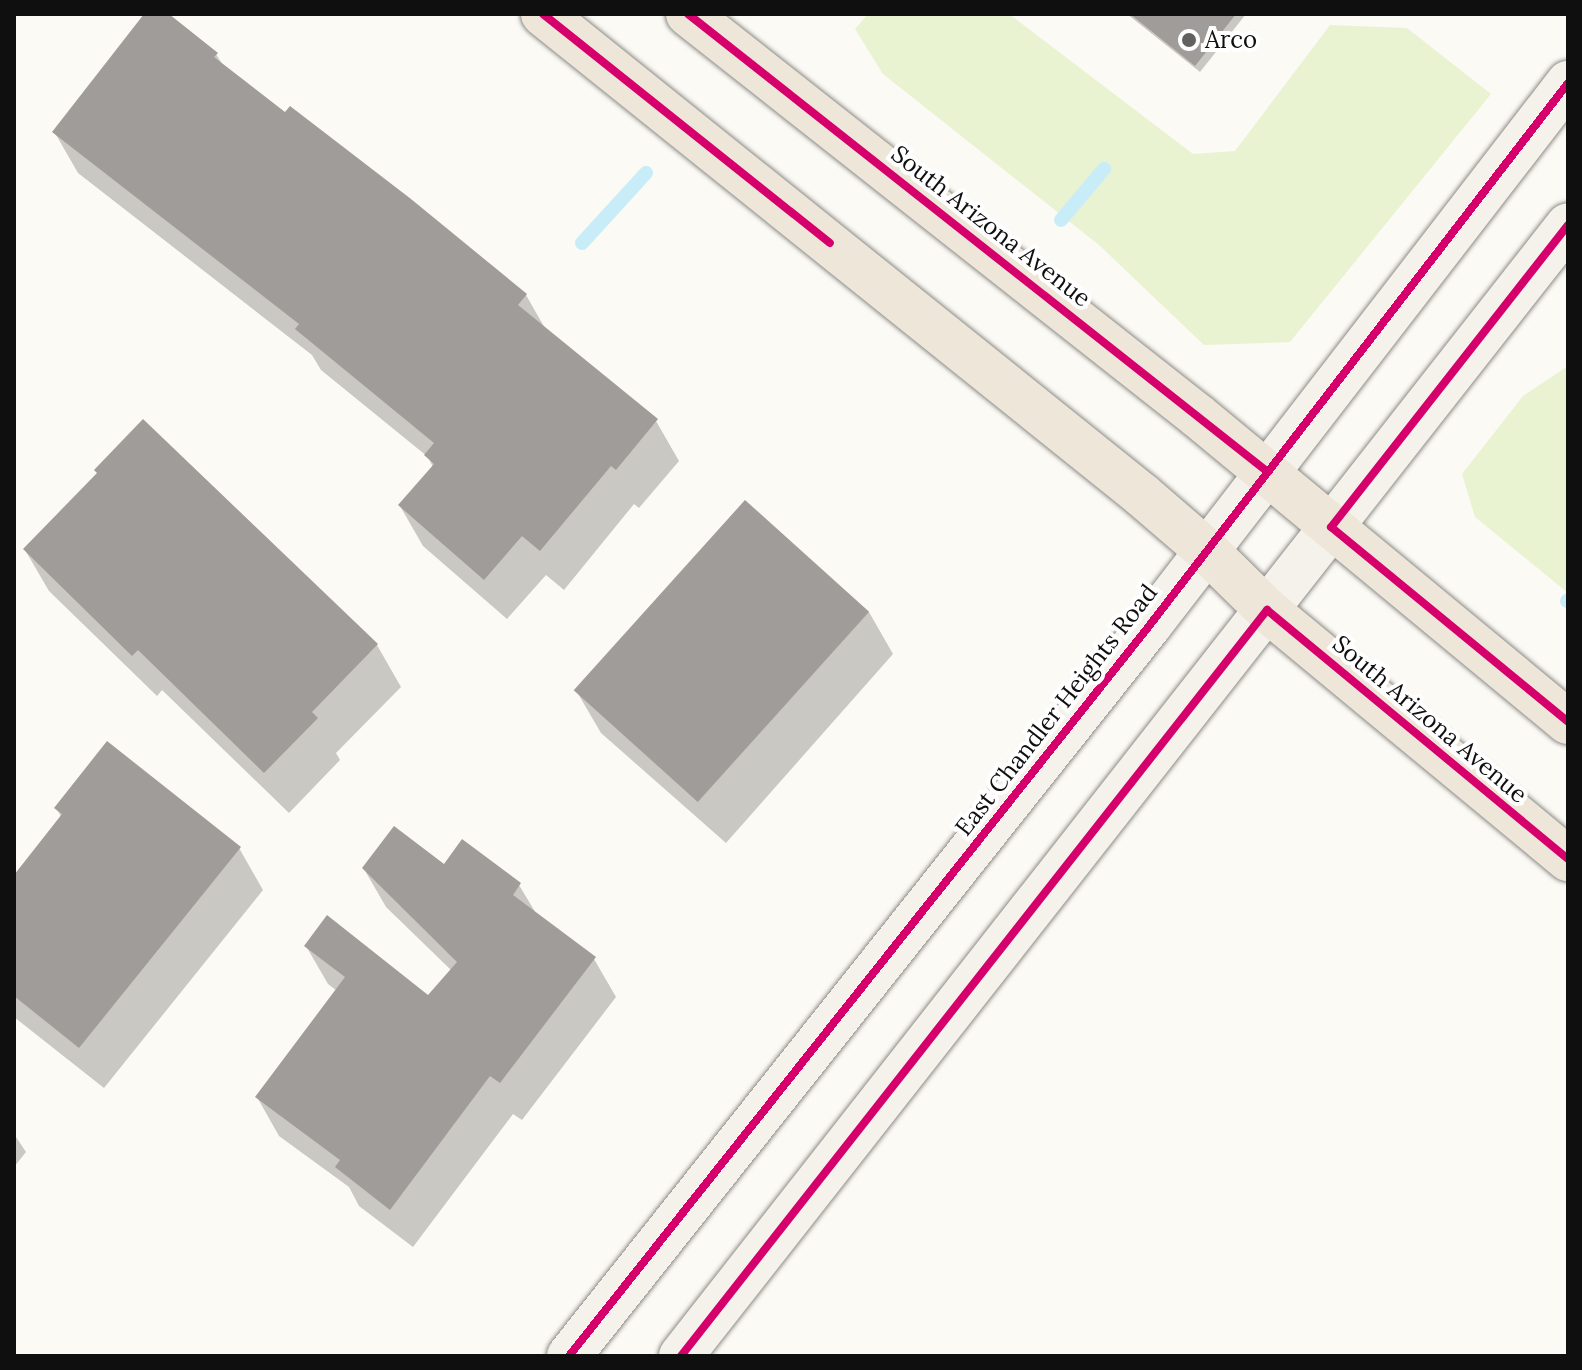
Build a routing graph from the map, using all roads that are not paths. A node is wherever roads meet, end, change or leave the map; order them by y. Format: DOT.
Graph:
graph roads {
  1 [pos="543,14"];
  2 [pos="688,14"];
  3 [pos="1568,83"];
  4 [pos="1568,225"];
  5 [pos="1268,472"];
  6 [pos="1331,527"];
  7 [pos="1207,551"];
  8 [pos="1267,610"];
  9 [pos="1568,722"];
  10 [pos="1568,859"];
  11 [pos="569,1356"];
  12 [pos="681,1356"];
  1 -- 7 [label="main road, South Arizona Avenue"];
  2 -- 5 [label="main road, South Arizona Avenue"];
  3 -- 5 [label="main road, East Chandler Heights Road"];
  4 -- 6 [label="main road"];
  5 -- 6 [label="main road, South Arizona Avenue"];
  5 -- 7 [label="main road, East Chandler Heights Road"];
  6 -- 8 [label="main road"];
  6 -- 9 [label="main road, South Arizona Avenue"];
  7 -- 8 [label="main road, South Arizona Avenue"];
  7 -- 11 [label="main road, East Chandler Heights Road"];
  8 -- 10 [label="main road, South Arizona Avenue"];
  8 -- 12 [label="main road"];
}
